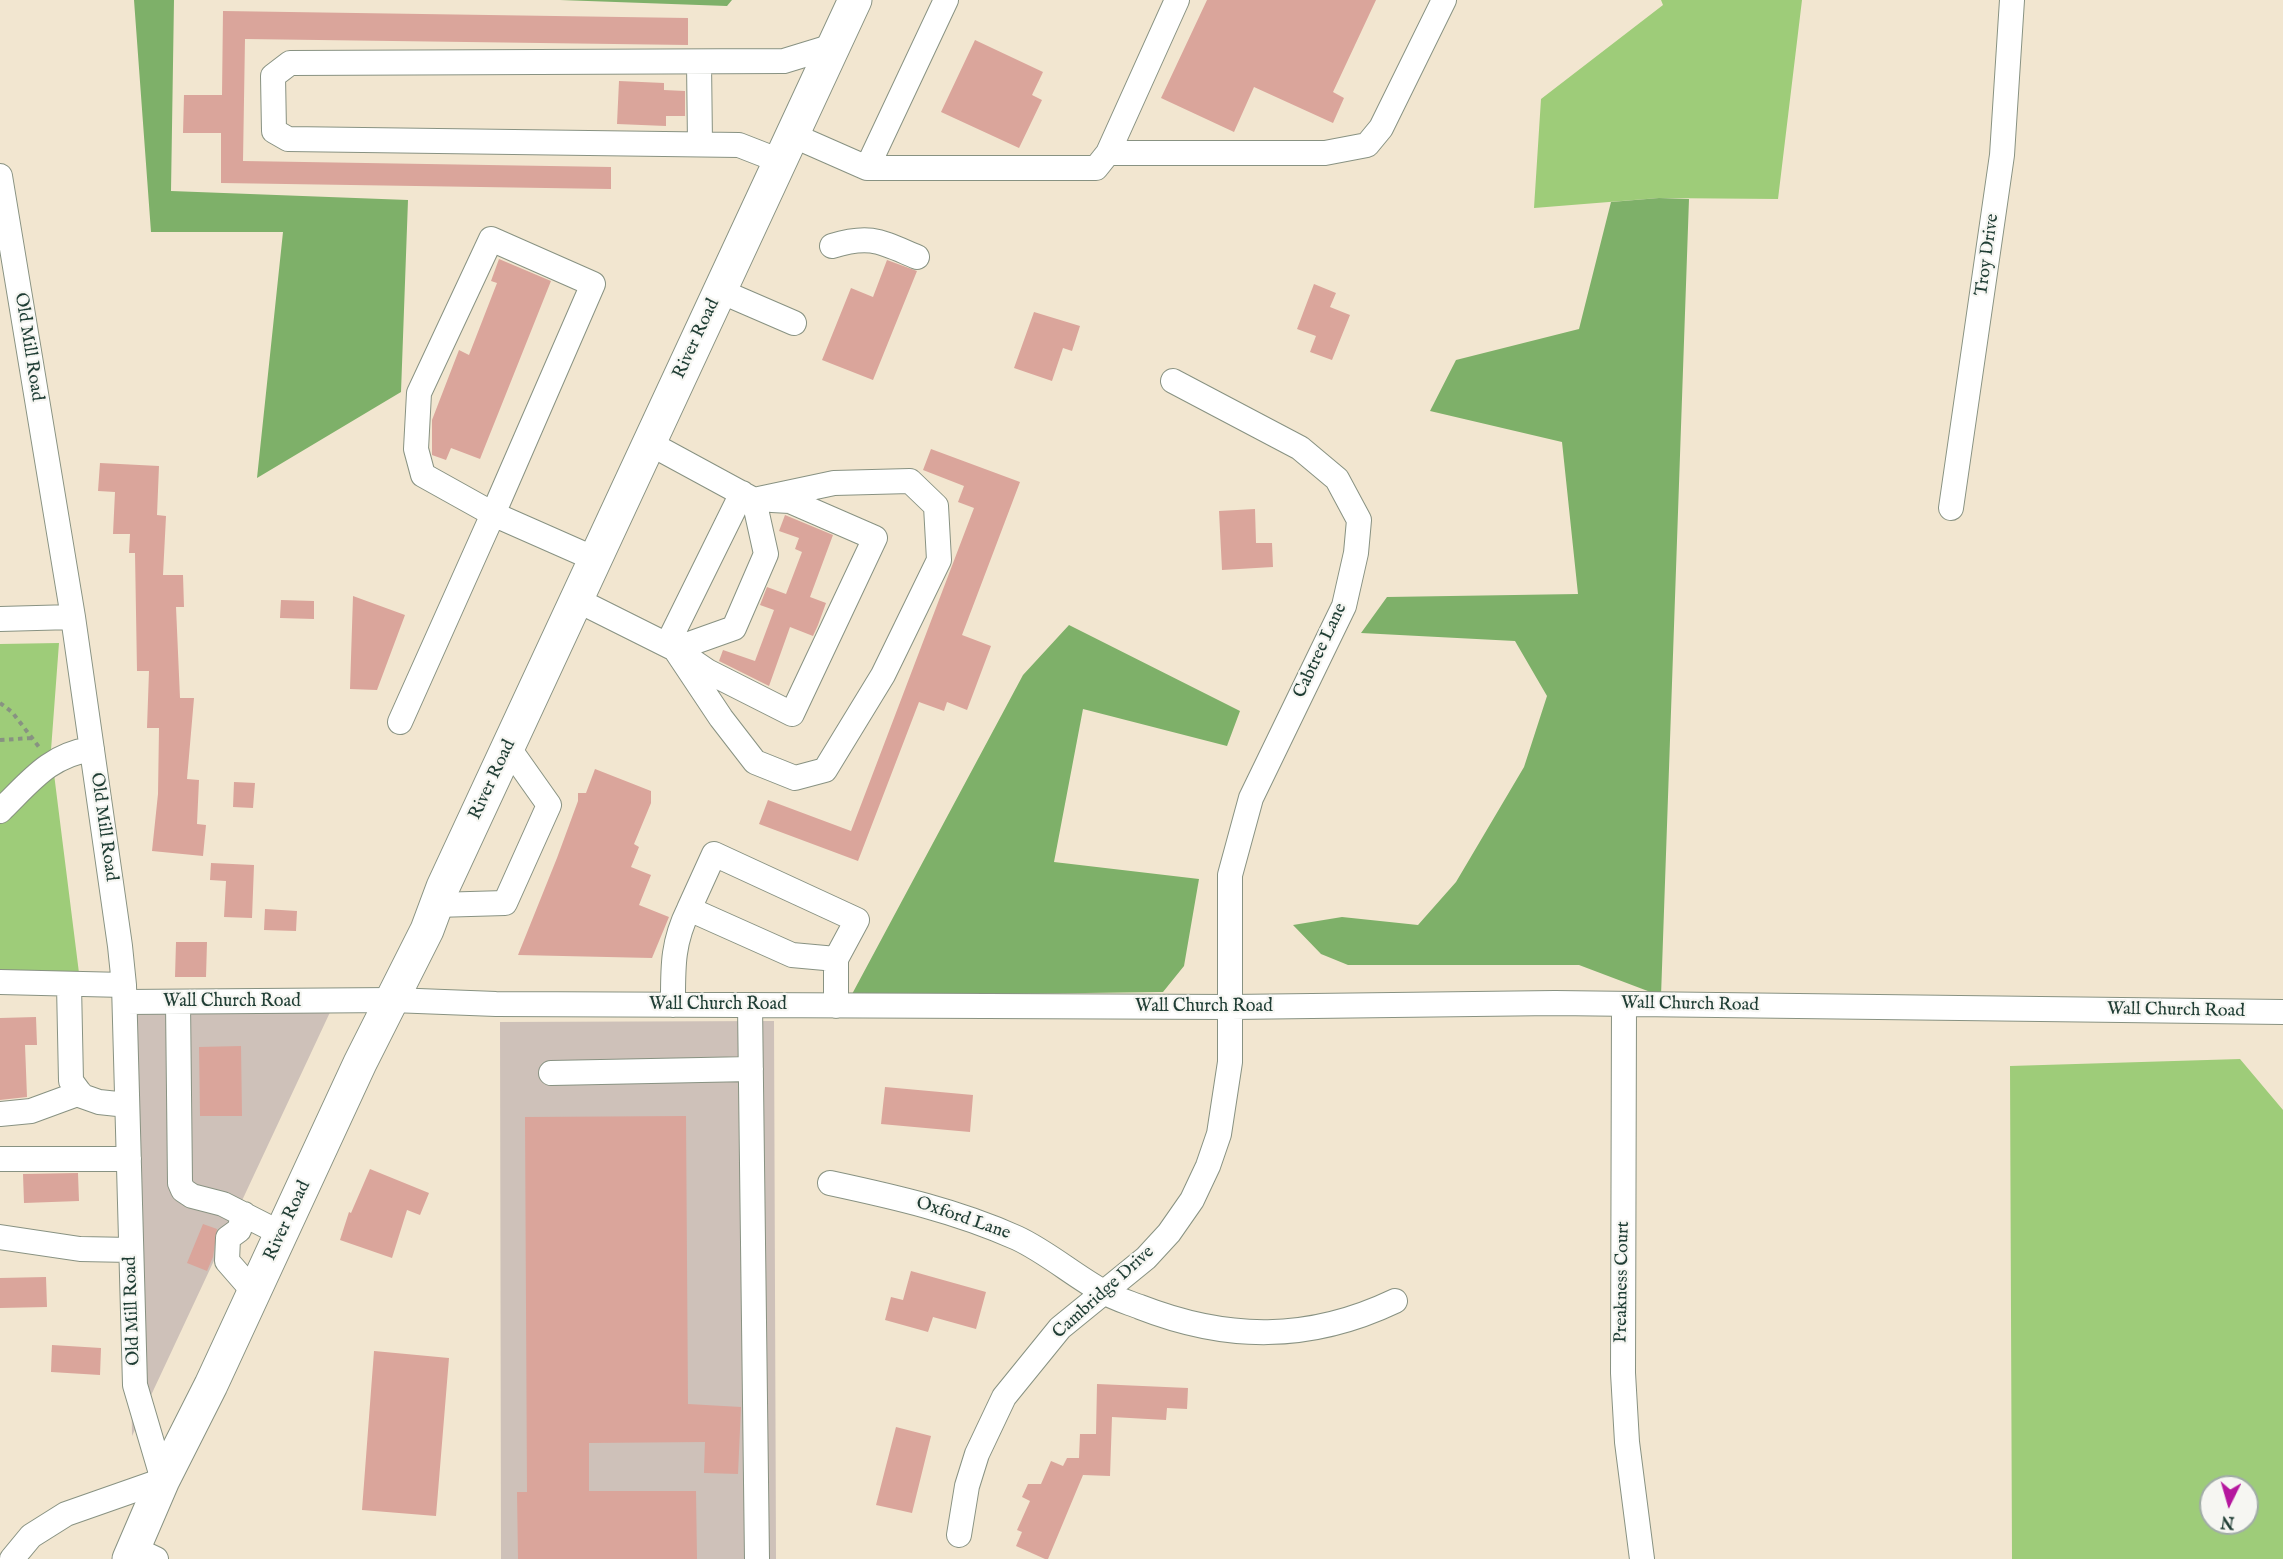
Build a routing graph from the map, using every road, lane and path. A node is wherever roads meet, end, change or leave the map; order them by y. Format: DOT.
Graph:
graph roads {
  1 [pos="855,0"];
  2 [pos="946,0"];
  3 [pos="1177,0"];
  4 [pos="1444,0"];
  5 [pos="2012,0"];
  6 [pos="833,46"];
  7 [pos="699,63"];
  8 [pos="700,143"];
  9 [pos="786,148"];
  10 [pos="1108,153"];
  11 [pos="867,168"];
  12 [pos="0,176"];
  13 [pos="832,246"];
  14 [pos="917,257"];
  15 [pos="720,291"];
  16 [pos="794,324"];
  17 [pos="1173,381"];
  18 [pos="649,443"];
  19 [pos="748,496"];
  20 [pos="1951,508"];
  21 [pos="492,514"];
  22 [pos="595,559"];
  23 [pos="577,600"];
  24 [pos="73,617"];
  25 [pos="0,620"];
  26 [pos="671,647"];
  27 [pos="0,703"];
  28 [pos="400,722"];
  29 [pos="32,738"];
  30 [pos="0,740"];
  31 [pos="508,747"];
  32 [pos="92,749"];
  33 [pos="50,762"];
  34 [pos="0,811"];
  35 [pos="436,905"];
  36 [pos="689,909"];
  37 [pos="837,959"];
  38 [pos="0,982"];
  39 [pos="69,985"];
  40 [pos="124,994"];
  41 [pos="392,1000"];
  42 [pos="178,1003"];
  43 [pos="1624,1004"];
  44 [pos="673,1005"];
  45 [pos="750,1005"];
  46 [pos="836,1006"];
  47 [pos="1231,1008"];
  48 [pos="2283,1012"];
  49 [pos="751,1069"];
  50 [pos="551,1073"];
  51 [pos="80,1093"];
  52 [pos="127,1105"];
  53 [pos="0,1114"];
  54 [pos="0,1159"];
  55 [pos="129,1159"];
  56 [pos="830,1183"];
  57 [pos="244,1214"];
  58 [pos="282,1234"];
  59 [pos="0,1238"];
  60 [pos="131,1250"];
  61 [pos="254,1292"];
  62 [pos="1103,1292"];
  63 [pos="1395,1301"];
  64 [pos="163,1480"];
  65 [pos="959,1535"];
  66 [pos="139,1555"];
  67 [pos="12,1559"];
  68 [pos="757,1559"];
  69 [pos="1642,1559"];
  1 -- 6 [label="highway, River Road"];
  2 -- 11 [label="street"];
  3 -- 10 [label="street"];
  4 -- 10 [label="street"];
  5 -- 20 [label="street, Troy Drive"];
  6 -- 7 [label="street"];
  6 -- 9 [label="highway, River Road"];
  7 -- 8 [label="street"];
  7 -- 8 [label="street"];
  8 -- 9 [label="street"];
  9 -- 11 [label="street"];
  9 -- 15 [label="highway, River Road"];
  10 -- 11 [label="street"];
  12 -- 24 [label="street, Old Mill Road"];
  13 -- 14 [label="street"];
  15 -- 16 [label="street"];
  15 -- 18 [label="highway, River Road"];
  17 -- 47 [label="street, Cabtree Lane"];
  18 -- 19 [label="street"];
  18 -- 22 [label="highway, River Road"];
  19 -- 26 [label="street"];
  19 -- 26 [label="street"];
  19 -- 26 [label="street"];
  19 -- 26 [label="street"];
  21 -- 21 [label="street"];
  21 -- 22 [label="street"];
  21 -- 28 [label="street"];
  22 -- 23 [label="highway, River Road"];
  23 -- 26 [label="street"];
  23 -- 31 [label="highway, River Road"];
  24 -- 25 [label="street"];
  24 -- 32 [label="street, Old Mill Road"];
  27 -- 29 [label="path"];
  29 -- 30 [label="path"];
  29 -- 33 [label="path"];
  31 -- 35 [label="highway, River Road"];
  31 -- 35 [label="street"];
  32 -- 33 [label="street"];
  32 -- 40 [label="street, Old Mill Road"];
  33 -- 34 [label="street"];
  35 -- 41 [label="highway, River Road"];
  36 -- 37 [label="street"];
  36 -- 37 [label="street"];
  36 -- 44 [label="street"];
  37 -- 46 [label="street"];
  38 -- 39 [label="street, Wall Church Road"];
  39 -- 40 [label="street, Wall Church Road"];
  39 -- 51 [label="street"];
  40 -- 42 [label="street, Wall Church Road"];
  40 -- 52 [label="street, Old Mill Road"];
  41 -- 42 [label="street, Wall Church Road"];
  41 -- 44 [label="street, Wall Church Road"];
  41 -- 58 [label="highway, River Road"];
  42 -- 57 [label="street"];
  43 -- 47 [label="street, Wall Church Road"];
  43 -- 48 [label="street, Wall Church Road"];
  43 -- 69 [label="street, Preakness Court"];
  44 -- 45 [label="street, Wall Church Road"];
  45 -- 46 [label="street, Wall Church Road"];
  45 -- 49 [label="street"];
  46 -- 47 [label="street, Wall Church Road"];
  47 -- 62 [label="street, Cambridge Drive"];
  49 -- 50 [label="street"];
  49 -- 68 [label="street"];
  51 -- 52 [label="street"];
  51 -- 53 [label="street"];
  52 -- 55 [label="street, Old Mill Road"];
  54 -- 55 [label="street"];
  55 -- 60 [label="street, Old Mill Road"];
  56 -- 62 [label="street, Oxford Lane"];
  57 -- 58 [label="street"];
  57 -- 61 [label="street"];
  58 -- 61 [label="highway, River Road"];
  59 -- 60 [label="street"];
  60 -- 64 [label="street, Old Mill Road"];
  61 -- 64 [label="highway, River Road"];
  62 -- 63 [label="street, Oxford Lane"];
  62 -- 65 [label="street, Cambridge Drive"];
  64 -- 66 [label="highway, River Road"];
  64 -- 67 [label="street"];
}
